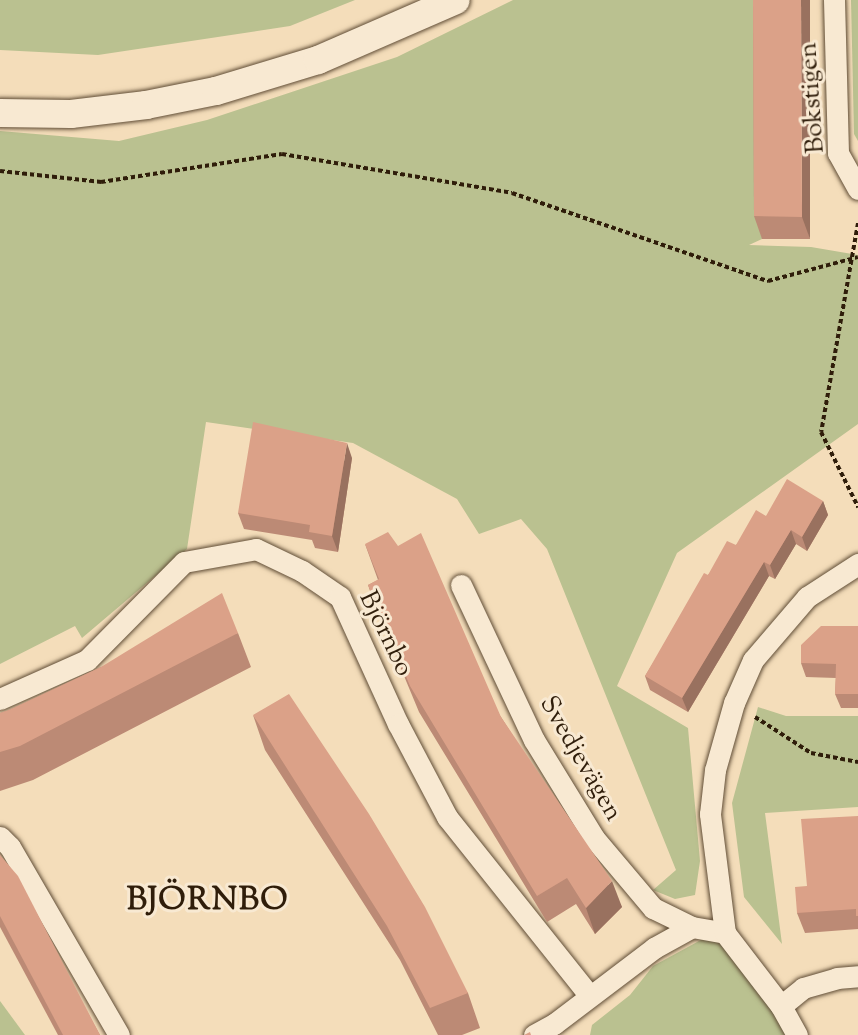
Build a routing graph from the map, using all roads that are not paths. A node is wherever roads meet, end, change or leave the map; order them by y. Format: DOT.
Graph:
graph roads {
  1 [pos="456,0"];
  2 [pos="834,0"];
  3 [pos="0,113"];
  4 [pos="858,189"];
  5 [pos="858,564"];
  6 [pos="461,585"];
  7 [pos="0,699"];
  8 [pos="0,837"];
  9 [pos="692,927"];
  10 [pos="725,933"];
  11 [pos="858,976"];
  12 [pos="590,995"];
  13 [pos="781,1006"];
  14 [pos="119,1035"];
  15 [pos="534,1035"];
  16 [pos="797,1035"];
  1 -- 3 [label="main road"];
  2 -- 4 [label="street, Bokstigen"];
  5 -- 10 [label="street"];
  6 -- 9 [label="street, Svedjevägen"];
  7 -- 12 [label="street, Björnbo"];
  8 -- 14 [label="street"];
  9 -- 10 [label="street"];
  9 -- 12 [label="street"];
  10 -- 13 [label="street"];
  11 -- 13 [label="street"];
  12 -- 15 [label="street"];
  13 -- 16 [label="street"];
}
